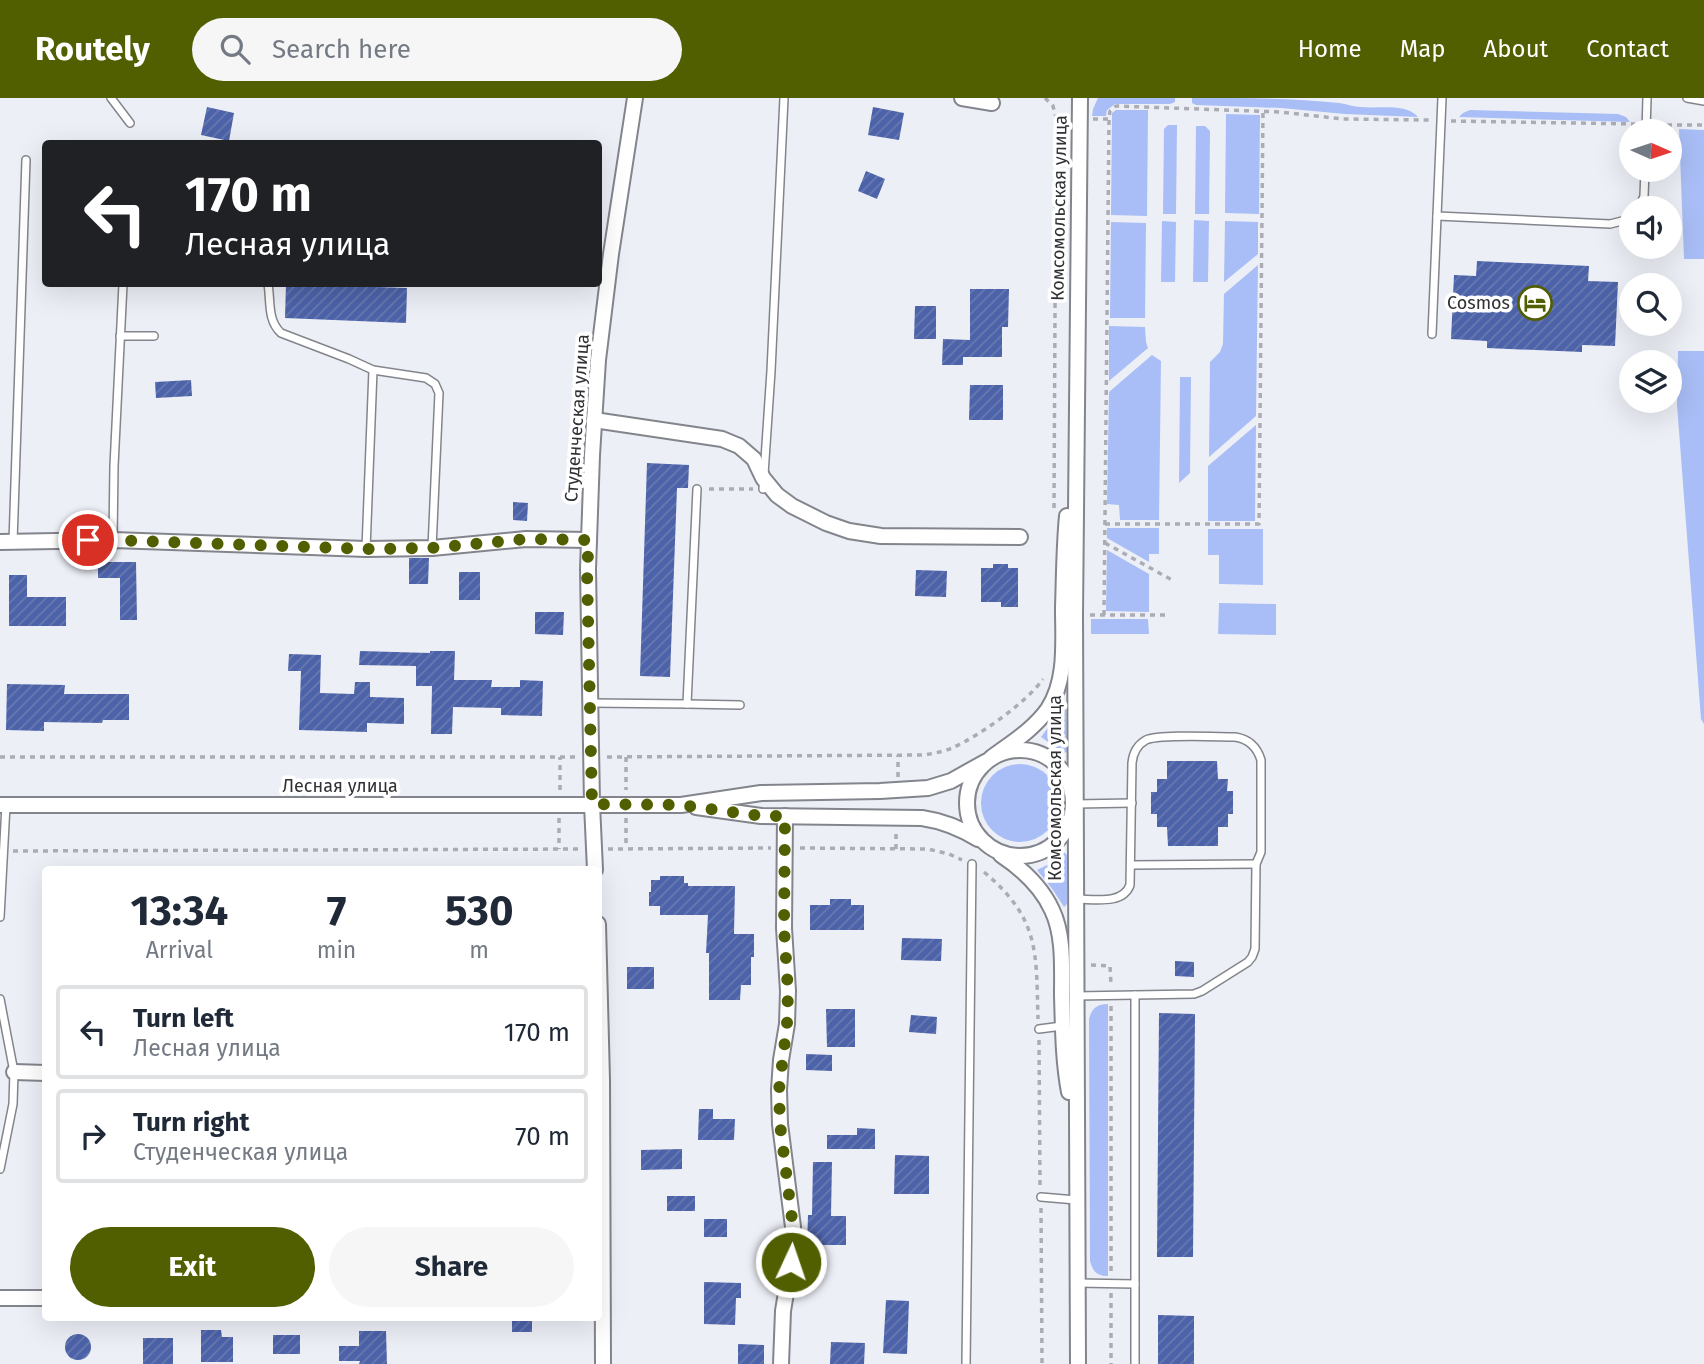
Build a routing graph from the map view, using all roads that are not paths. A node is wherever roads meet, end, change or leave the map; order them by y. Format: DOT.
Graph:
graph roads {
  1 [pos="111,98"];
  2 [pos="635,98"];
  3 [pos="783,98"];
  4 [pos="962,98"];
  5 [pos="1080,98"];
  6 [pos="1442,98"];
  7 [pos="1647,98"];
  8 [pos="1687,98"];
  9 [pos="1704,102"];
  10 [pos="992,103"];
  11 [pos="1646,119"];
  12 [pos="130,123"];
  13 [pos="26,160"];
  14 [pos="1437,216"];
  15 [pos="1619,222"];
  16 [pos="123,287"];
  17 [pos="268,287"];
  18 [pos="1432,334"];
  19 [pos="120,336"];
  20 [pos="154,336"];
  21 [pos="373,370"];
  22 [pos="594,420"];
  23 [pos="1075,445"];
  24 [pos="763,484"];
  25 [pos="696,489"];
  26 [pos="1020,537"];
  27 [pos="113,540"];
  28 [pos="589,540"];
  29 [pos="7,542"];
  30 [pos="432,548"];
  31 [pos="366,549"];
  32 [pos="591,703"];
  33 [pos="687,704"];
  34 [pos="740,705"];
  35 [pos="988,760"];
  36 [pos="1073,803"];
  37 [pos="1132,803"];
  38 [pos="592,804"];
  39 [pos="3,805"];
  40 [pos="681,805"];
  41 [pos="785,816"];
  42 [pos="990,847"];
  43 [pos="972,864"];
  44 [pos="1256,864"];
  45 [pos="1130,865"];
  46 [pos="595,866"];
  47 [pos="1075,899"];
  48 [pos="0,917"];
  49 [pos="1135,995"];
  50 [pos="1076,996"];
  51 [pos="0,999"];
  52 [pos="1063,1026"];
  53 [pos="1039,1029"];
  54 [pos="14,1072"];
  55 [pos="42,1073"];
  56 [pos="1076,1131"];
  57 [pos="0,1169"];
  58 [pos="1041,1197"];
  59 [pos="1076,1200"];
  60 [pos="1077,1283"];
  61 [pos="1135,1284"];
  62 [pos="0,1298"];
  63 [pos="42,1298"];
  64 [pos="601,1321"];
  65 [pos="603,1364"];
  66 [pos="781,1364"];
  67 [pos="966,1364"];
  68 [pos="1077,1364"];
  69 [pos="1135,1364"];
  1 -- 12 [label="lane"];
  2 -- 22 [label="street, Студенческая улица"];
  3 -- 24 [label="lane"];
  4 -- 10 [label="street"];
  5 -- 23 [label="street, Комсомольская улица"];
  6 -- 14 [label="lane"];
  7 -- 11 [label="lane"];
  8 -- 9 [label="lane"];
  13 -- 29 [label="lane"];
  14 -- 15 [label="lane"];
  14 -- 18 [label="lane"];
  16 -- 19 [label="lane"];
  17 -- 21 [label="lane"];
  19 -- 20 [label="lane"];
  19 -- 27 [label="lane"];
  21 -- 30 [label="lane"];
  21 -- 31 [label="lane"];
  22 -- 24 [label="street"];
  22 -- 28 [label="street, Студенческая улица"];
  23 -- 35 [label="street, Комсомольская улица"];
  23 -- 36 [label="street, Комсомольская улица"];
  24 -- 26 [label="street"];
  25 -- 33 [label="lane"];
  27 -- 29 [label="street"];
  27 -- 31 [label="street"];
  28 -- 30 [label="street"];
  28 -- 32 [label="street, Студенческая улица"];
  30 -- 31 [label="street"];
  32 -- 33 [label="lane"];
  32 -- 38 [label="street, Студенческая улица"];
  33 -- 34 [label="lane"];
  35 -- 36 [label="street"];
  35 -- 40 [label="street, Лесная улица"];
  35 -- 42 [label="street"];
  36 -- 37 [label="lane"];
  36 -- 42 [label="street"];
  36 -- 47 [label="street, Комсомольская улица"];
  37 -- 44 [label="lane"];
  37 -- 45 [label="lane"];
  38 -- 39 [label="street, Лесная улица"];
  38 -- 40 [label="street, Лесная улица"];
  38 -- 46 [label="street, Студенческая улица"];
  39 -- 48 [label="lane"];
  40 -- 41 [label="street, Лесная улица"];
  41 -- 42 [label="street, Лесная улица"];
  41 -- 66 [label="street"];
  42 -- 52 [label="street, Комсомольская улица"];
  43 -- 67 [label="lane"];
  44 -- 45 [label="lane"];
  44 -- 49 [label="lane"];
  45 -- 47 [label="lane"];
  47 -- 50 [label="street, Комсомольская улица"];
  49 -- 50 [label="lane"];
  49 -- 61 [label="lane"];
  50 -- 56 [label="street, Комсомольская улица"];
  51 -- 54 [label="lane"];
  52 -- 53 [label="lane"];
  52 -- 56 [label="street, Комсомольская улица"];
  54 -- 55 [label="street"];
  54 -- 57 [label="lane"];
  56 -- 59 [label="street, Комсомольская улица"];
  58 -- 59 [label="lane"];
  59 -- 60 [label="street, Комсомольская улица"];
  60 -- 61 [label="lane"];
  60 -- 68 [label="street, Комсомольская улица"];
  61 -- 69 [label="lane"];
  62 -- 63 [label="street"];
  64 -- 65 [label="street"];
}
